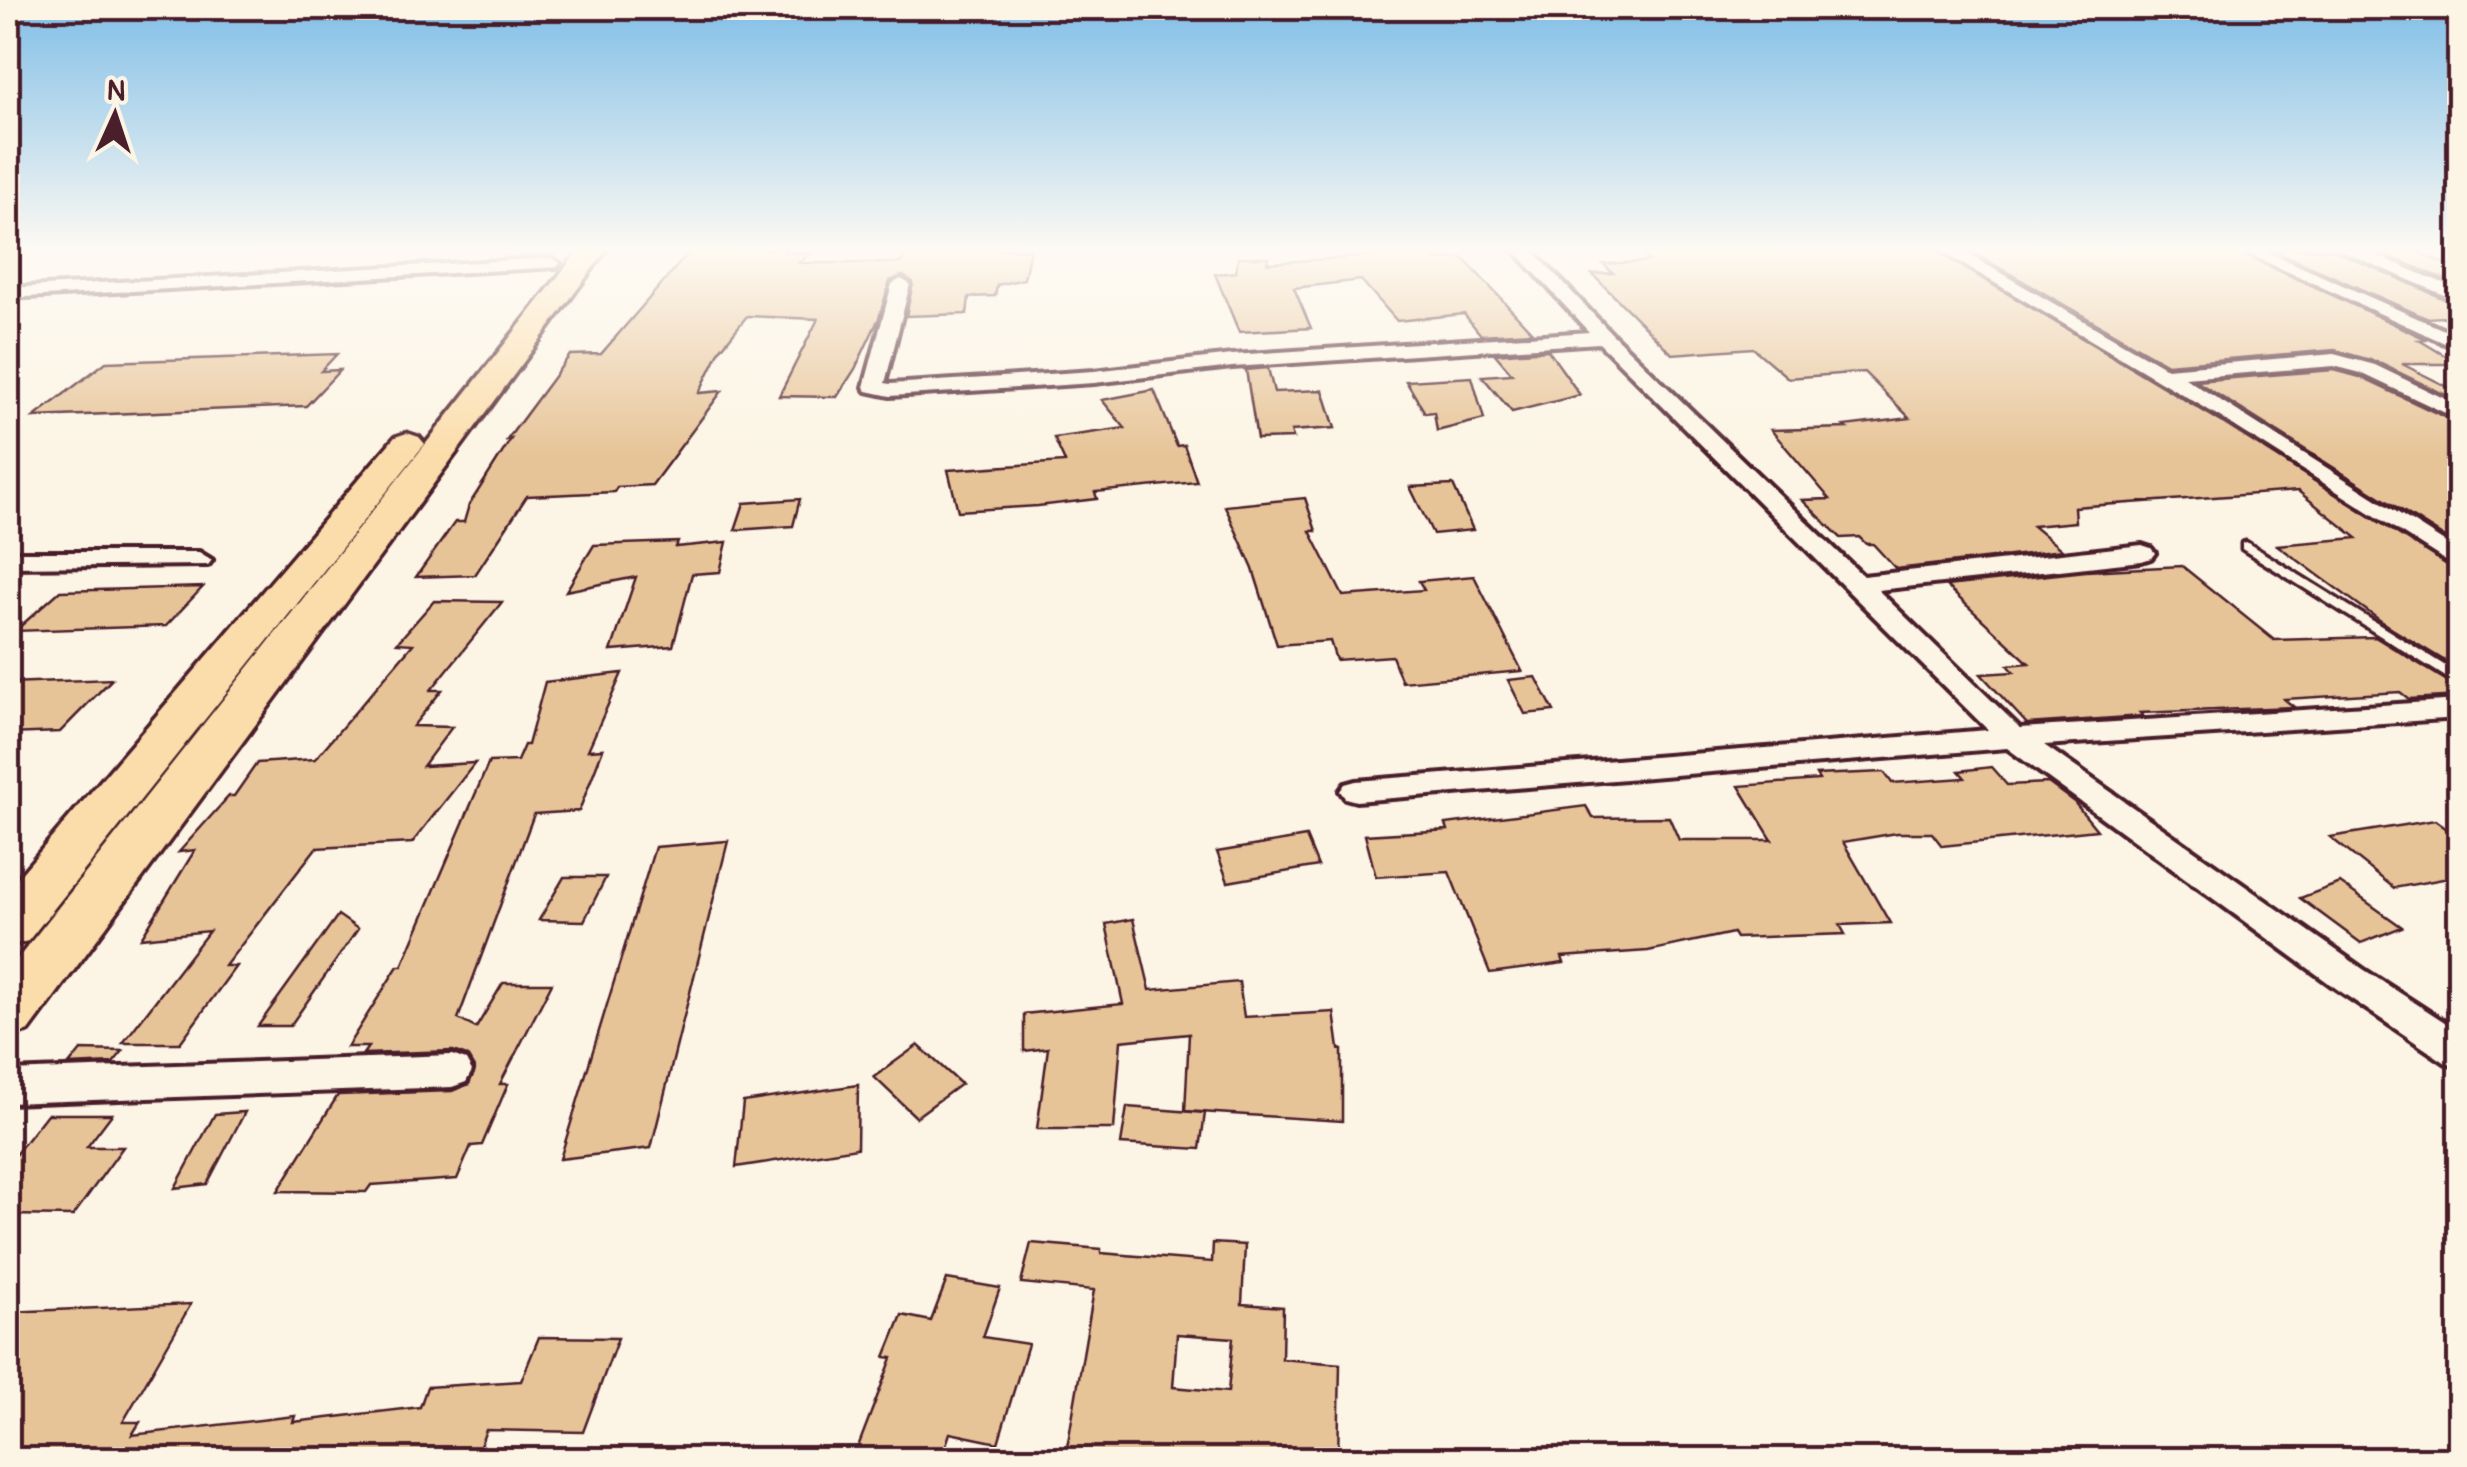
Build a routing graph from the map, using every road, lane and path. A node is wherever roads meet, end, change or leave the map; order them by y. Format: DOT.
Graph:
graph roads {
  1 [pos="515,317"];
  2 [pos="534,317"];
  3 [pos="892,317"];
  4 [pos="1585,317"];
  5 [pos="2064,317"];
  6 [pos="2400,317"];
  7 [pos="1604,337"];
  8 [pos="2460,344"];
  9 [pos="2162,374"];
  10 [pos="458,404"];
  11 [pos="2460,414"];
  12 [pos="2246,546"];
  13 [pos="2142,554"];
  14 [pos="8,560"];
  15 [pos="199,560"];
  16 [pos="2460,563"];
  17 [pos="1856,585"];
  18 [pos="2460,682"];
  19 [pos="2460,710"];
  20 [pos="2013,738"];
  21 [pos="1356,791"];
  22 [pos="8,926"];
  23 [pos="8,1014"];
  24 [pos="2460,1052"];
  25 [pos="452,1071"];
  26 [pos="8,1086"];
  1 -- 10 [label="main road"];
  2 -- 10 [label="main road"];
  3 -- 7 [label="street"];
  4 -- 7 [label="street"];
  5 -- 9 [label="street"];
  6 -- 8 [label="street"];
  7 -- 17 [label="street"];
  9 -- 11 [label="street"];
  9 -- 16 [label="street"];
  10 -- 22 [label="main road"];
  10 -- 23 [label="main road"];
  12 -- 18 [label="lane"];
  13 -- 17 [label="street"];
  14 -- 15 [label="street"];
  17 -- 20 [label="street"];
  19 -- 20 [label="street"];
  20 -- 21 [label="street"];
  20 -- 24 [label="street"];
  25 -- 26 [label="street"];
}
